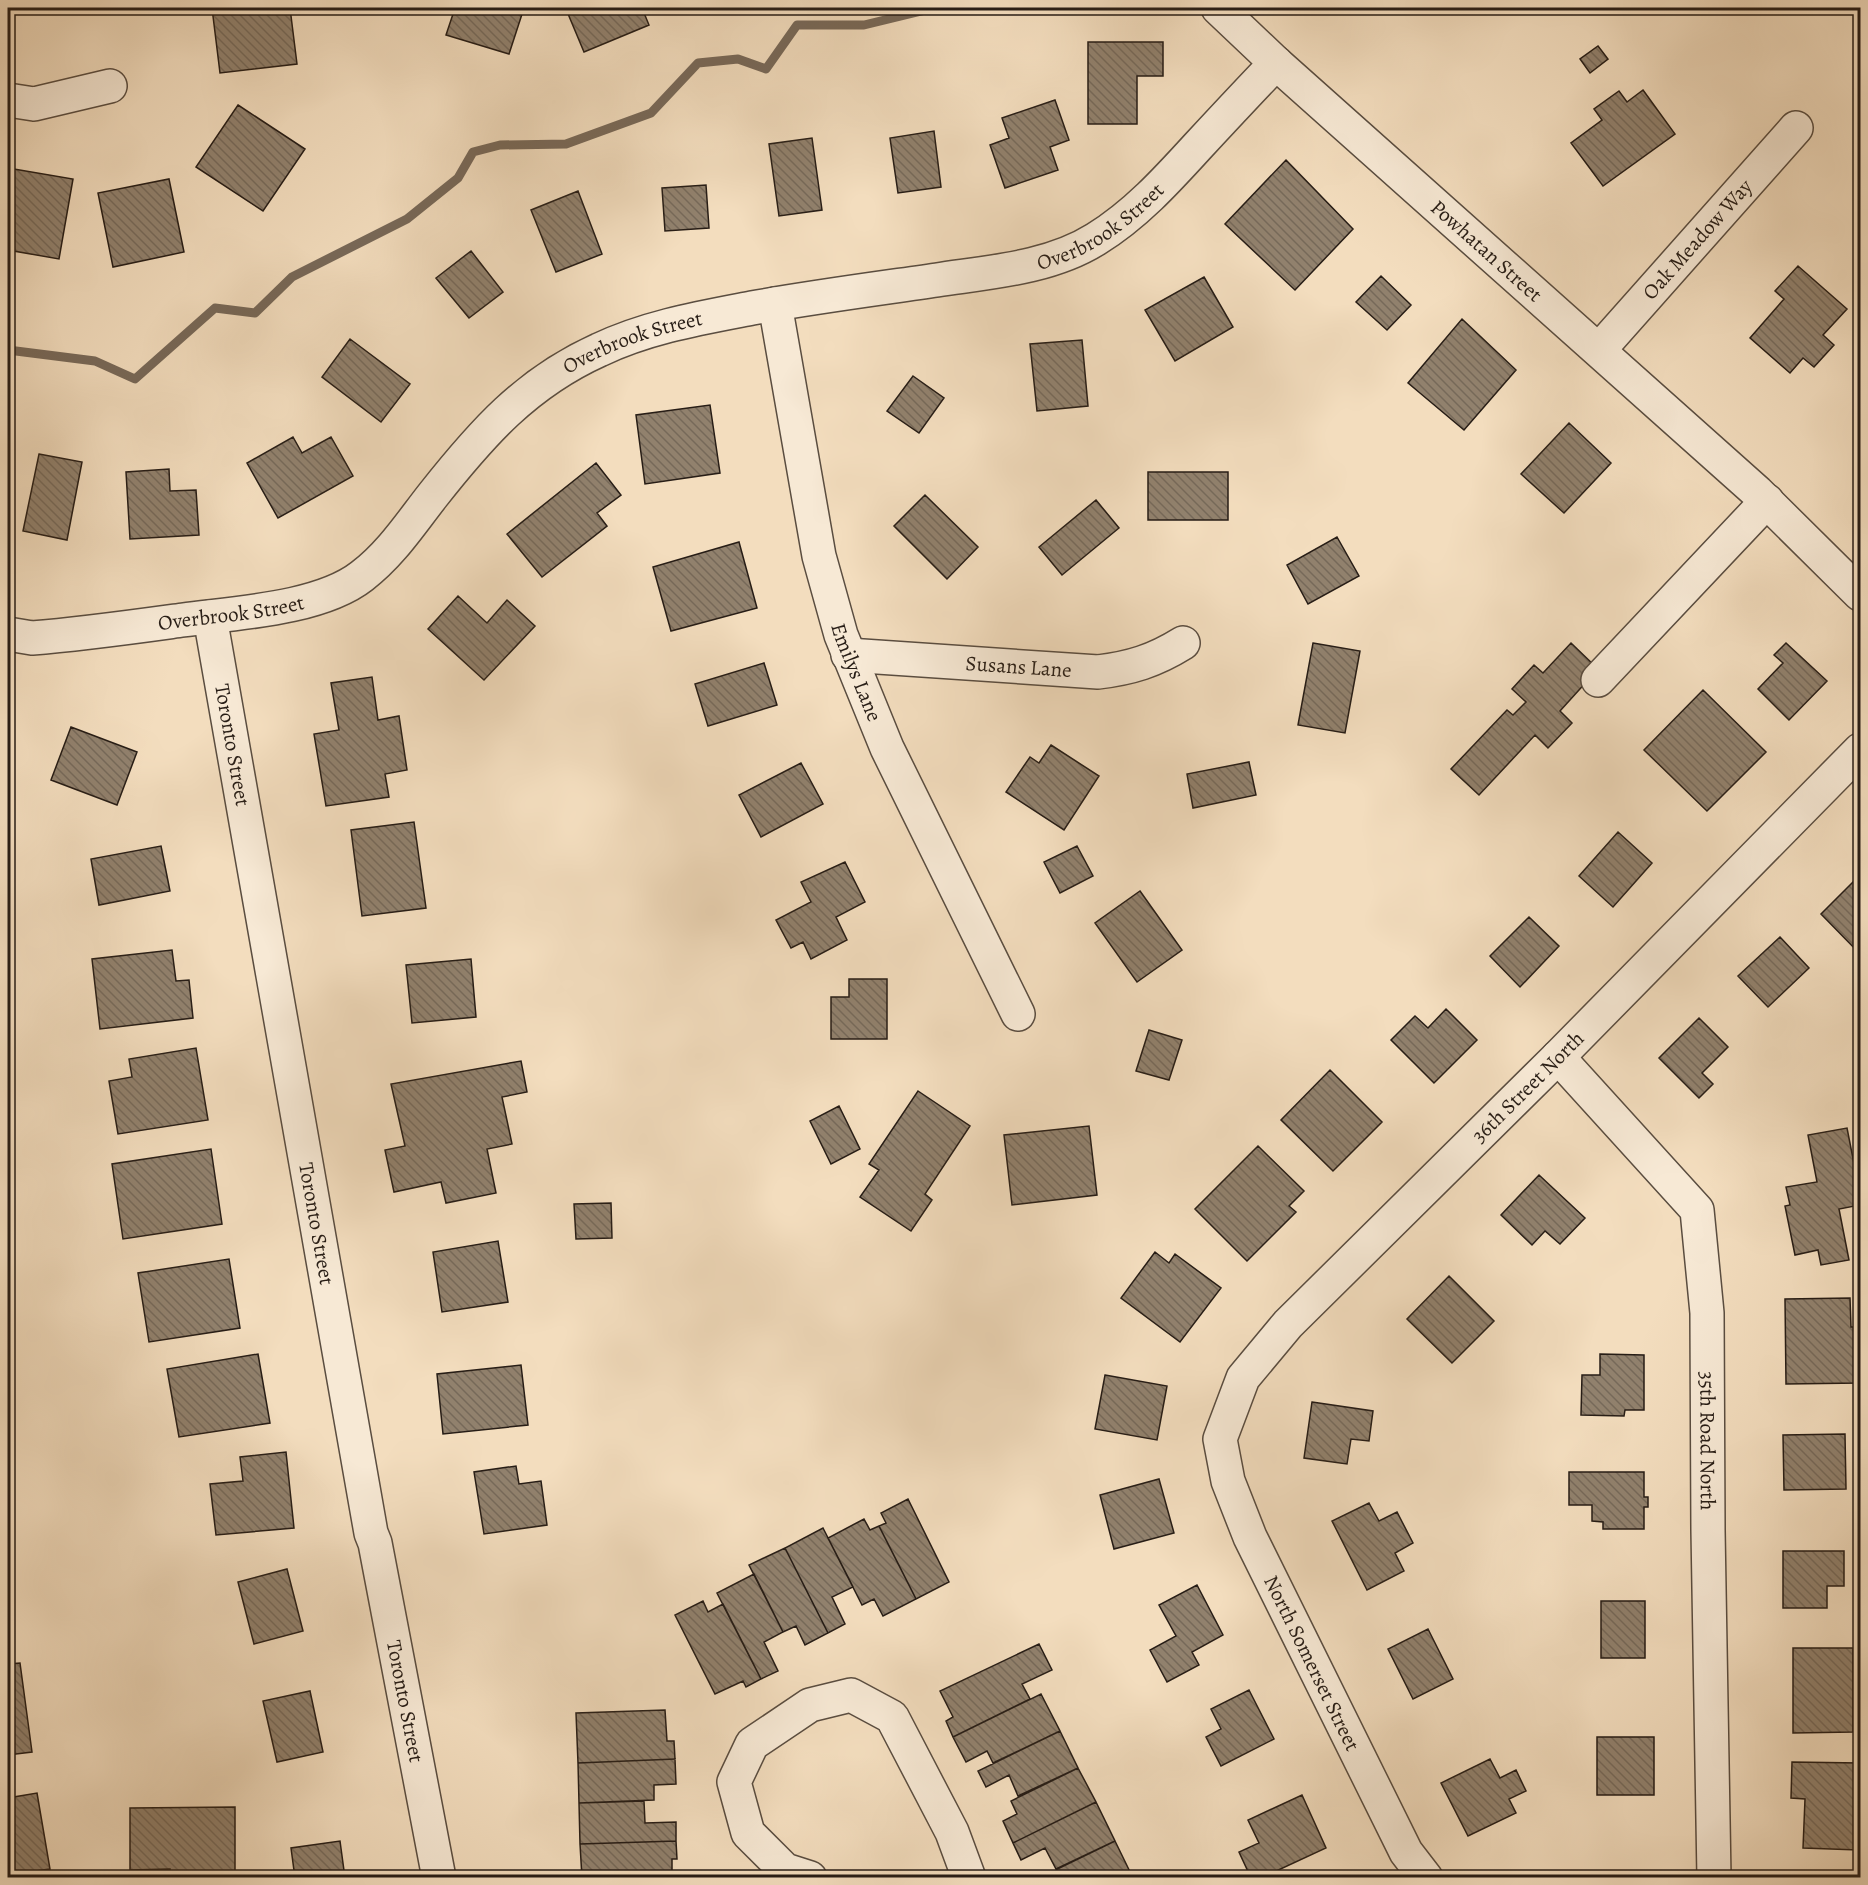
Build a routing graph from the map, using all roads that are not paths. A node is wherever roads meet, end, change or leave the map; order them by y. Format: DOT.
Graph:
graph roads {
  1 [pos="1218,8"];
  2 [pos="1276,63"];
  3 [pos="110,86"];
  4 [pos="8,100"];
  5 [pos="1796,128"];
  6 [pos="776,304"];
  7 [pos="1599,350"];
  8 [pos="1762,496"];
  9 [pos="1860,594"];
  10 [pos="210,617"];
  11 [pos="8,634"];
  12 [pos="1183,643"];
  13 [pos="848,656"];
  14 [pos="1598,680"];
  15 [pos="1860,750"];
  16 [pos="1018,1014"];
  17 [pos="1558,1057"];
  18 [pos="1220,1438"];
  19 [pos="439,1878"];
  20 [pos="810,1878"];
  21 [pos="969,1878"];
  22 [pos="1426,1878"];
  23 [pos="1714,1878"];
  1 -- 2 [label="street, Powhatan Street"];
  2 -- 6 [label="street, Overbrook Street"];
  2 -- 7 [label="street, Powhatan Street"];
  3 -- 4 [label="street"];
  5 -- 7 [label="street, Oak Meadow Way"];
  6 -- 10 [label="street, Overbrook Street"];
  6 -- 13 [label="street, Emilys Lane"];
  7 -- 8 [label="street, Powhatan Street"];
  8 -- 9 [label="street, Powhatan Street"];
  8 -- 14 [label="street"];
  10 -- 11 [label="street, Overbrook Street"];
  10 -- 19 [label="street, Toronto Street"];
  12 -- 13 [label="street, Susans Lane"];
  13 -- 16 [label="street, Emilys Lane"];
  15 -- 17 [label="street, 36th Street North"];
  17 -- 18 [label="street, 36th Street North"];
  17 -- 23 [label="street, 35th Road North"];
  18 -- 22 [label="street, North Somerset Street"];
  20 -- 21 [label="street"];
}
